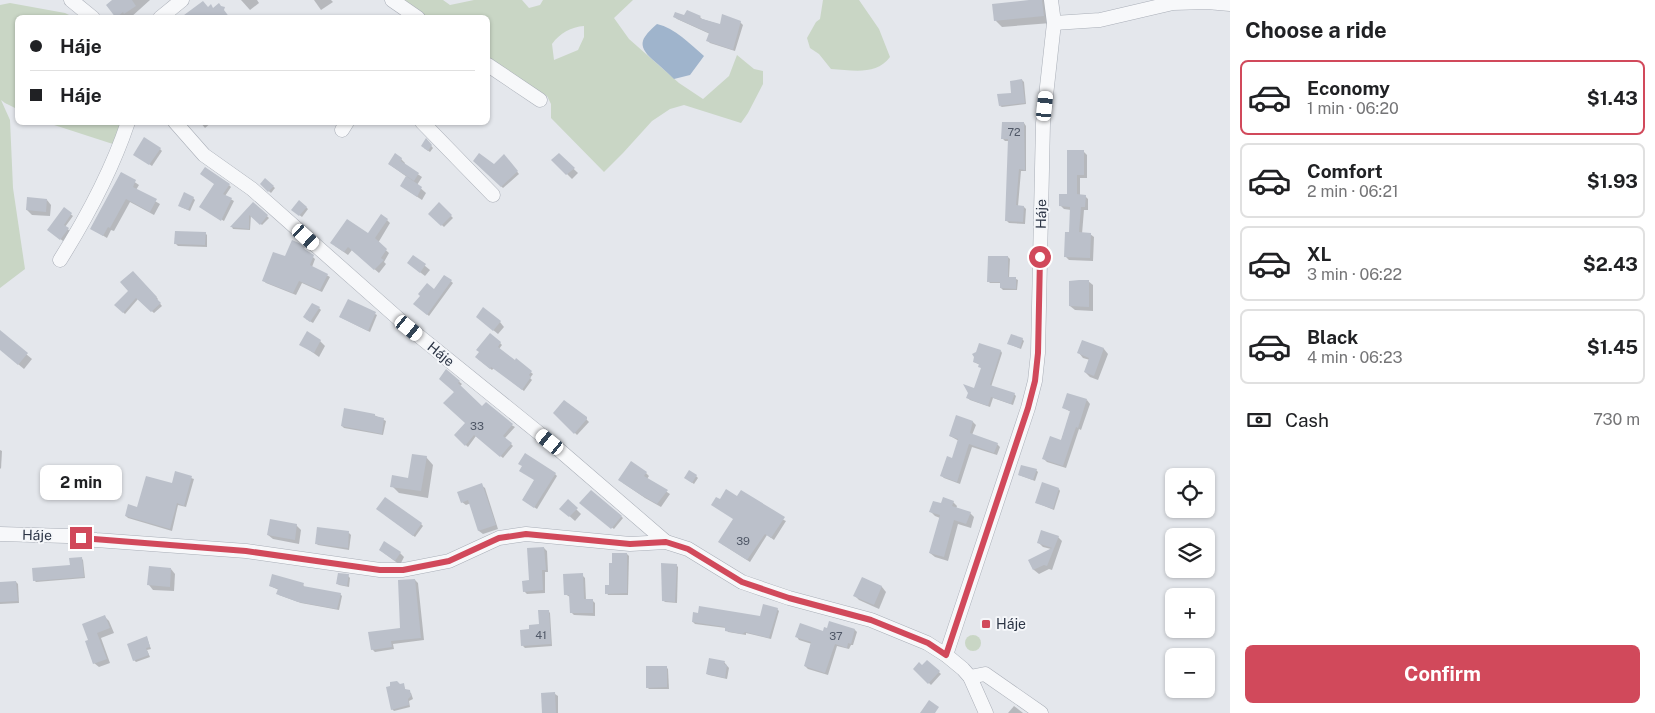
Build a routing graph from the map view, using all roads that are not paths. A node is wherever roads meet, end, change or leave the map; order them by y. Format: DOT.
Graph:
graph roads {
  1 [pos="71,0"];
  2 [pos="182,0"];
  3 [pos="392,0"];
  4 [pos="1051,0"];
  5 [pos="1230,4"];
  6 [pos="89,15"];
  7 [pos="164,15"];
  8 [pos="413,15"];
  9 [pos="1054,23"];
  10 [pos="490,66"];
  11 [pos="540,100"];
  12 [pos="127,125"];
  13 [pos="178,125"];
  14 [pos="425,125"];
  15 [pos="493,195"];
  16 [pos="60,260"];
  17 [pos="0,534"];
  18 [pos="666,542"];
  19 [pos="946,655"];
  20 [pos="970,677"];
  21 [pos="986,713"];
  22 [pos="1041,713"];
  1 -- 6 [label="street"];
  2 -- 7 [label="street"];
  3 -- 8 [label="street"];
  4 -- 9 [label="street, Háje"];
  5 -- 9 [label="street"];
  9 -- 19 [label="street, Háje"];
  10 -- 11 [label="street"];
  12 -- 16 [label="street"];
  13 -- 18 [label="street, Háje"];
  14 -- 15 [label="street"];
  17 -- 18 [label="street, Háje"];
  18 -- 19 [label="street, Háje"];
  19 -- 20 [label="street, Háje"];
  20 -- 21 [label="street, Háje"];
  20 -- 22 [label="street"];
}
